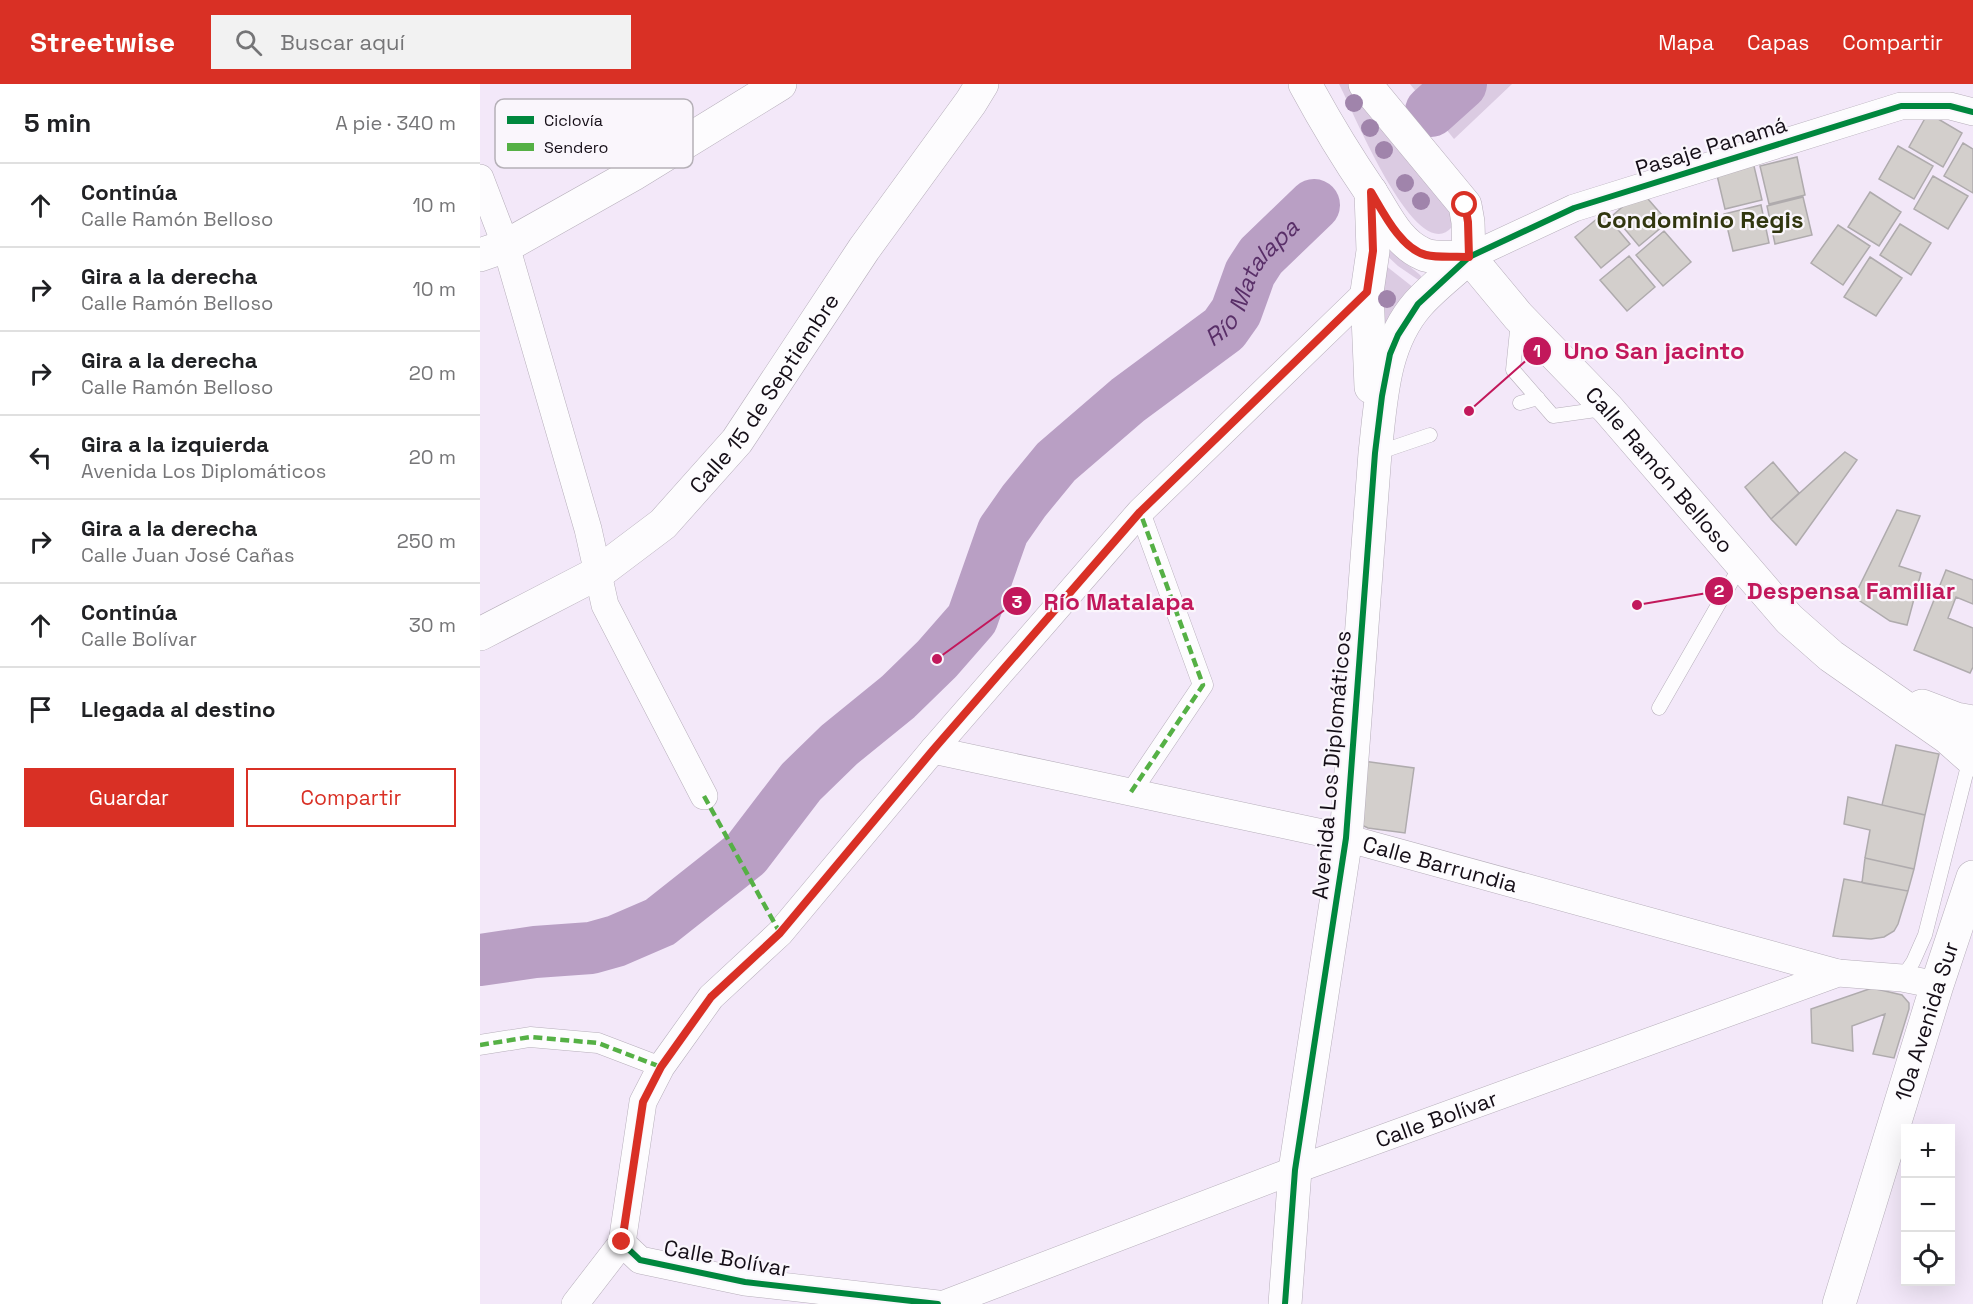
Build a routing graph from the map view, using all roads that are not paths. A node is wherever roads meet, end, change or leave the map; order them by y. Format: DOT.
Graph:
graph roads {
  1 [pos="780,84"];
  2 [pos="982,84"];
  3 [pos="1305,84"];
  4 [pos="1365,84"];
  5 [pos="1973,112"];
  6 [pos="693,137"];
  7 [pos="643,168"];
  8 [pos="480,178"];
  9 [pos="1371,192"];
  10 [pos="493,251"];
  11 [pos="1469,257"];
  12 [pos="1367,292"];
  13 [pos="1518,316"];
  14 [pos="1538,398"];
  15 [pos="1520,404"];
  16 [pos="1608,409"];
  17 [pos="1430,435"];
  18 [pos="1375,453"];
  19 [pos="1140,512"];
  20 [pos="1741,565"];
  21 [pos="598,573"];
  22 [pos="480,634"];
  23 [pos="1881,690"];
  24 [pos="1659,708"];
  25 [pos="1973,722"];
  26 [pos="933,750"];
  27 [pos="1972,759"];
  28 [pos="1131,792"];
  29 [pos="704,796"];
  30 [pos="1346,838"];
  31 [pos="1973,877"];
  32 [pos="1838,973"];
  33 [pos="1902,978"];
  34 [pos="1937,985"];
  35 [pos="480,1045"];
  36 [pos="661,1067"];
  37 [pos="1295,1170"];
  38 [pos="622,1242"];
  39 [pos="575,1304"];
  40 [pos="938,1304"];
  41 [pos="944,1304"];
  42 [pos="1285,1304"];
  43 [pos="1839,1304"];
  1 -- 6 [label="street"];
  2 -- 21 [label="street, Calle 15 de Septiembre"];
  3 -- 9 [label="street"];
  4 -- 11 [label="street"];
  5 -- 11 [label="street, Pasaje Panamá"];
  7 -- 10 [label="street"];
  8 -- 10 [label="street"];
  9 -- 11 [label="street"];
  9 -- 12 [label="street, Avenida Los Diplomáticos"];
  10 -- 21 [label="street"];
  11 -- 13 [label="street, Calle Ramón Belloso"];
  11 -- 18 [label="street, Avenida Los Diplomáticos"];
  12 -- 18 [label="street, Avenida Los Diplomáticos"];
  12 -- 19 [label="street"];
  13 -- 14 [label="lane"];
  13 -- 16 [label="street, Calle Ramón Belloso"];
  14 -- 15 [label="lane"];
  14 -- 16 [label="lane"];
  16 -- 20 [label="street, Calle Ramón Belloso"];
  17 -- 18 [label="lane"];
  18 -- 30 [label="street, Avenida Los Diplomáticos"];
  19 -- 26 [label="street"];
  19 -- 28 [label="street"];
  20 -- 23 [label="street, Calle Ramón Belloso"];
  20 -- 24 [label="lane"];
  21 -- 22 [label="street, Calle 15 de Septiembre"];
  21 -- 29 [label="street"];
  23 -- 25 [label="street"];
  23 -- 27 [label="street, Calle Ramón Belloso"];
  26 -- 28 [label="street, Calle Barrundia"];
  26 -- 36 [label="street"];
  27 -- 33 [label="lane, 10a Avenida Sur"];
  28 -- 30 [label="street, Calle Barrundia"];
  30 -- 32 [label="street, Calle Barrundia"];
  30 -- 37 [label="street, Avenida Los Diplomáticos"];
  31 -- 34 [label="street, 10a Avenida Sur"];
  32 -- 33 [label="street, Calle Bolívar"];
  32 -- 37 [label="street, Calle Bolívar"];
  33 -- 34 [label="street, Calle Bolívar"];
  34 -- 43 [label="street, 10a Avenida Sur"];
  35 -- 36 [label="street"];
  36 -- 38 [label="street"];
  37 -- 41 [label="street, Calle Bolívar"];
  37 -- 42 [label="street, Avenida Los Diplomáticos"];
  38 -- 39 [label="street"];
  38 -- 40 [label="street, Calle Bolívar"];
}
